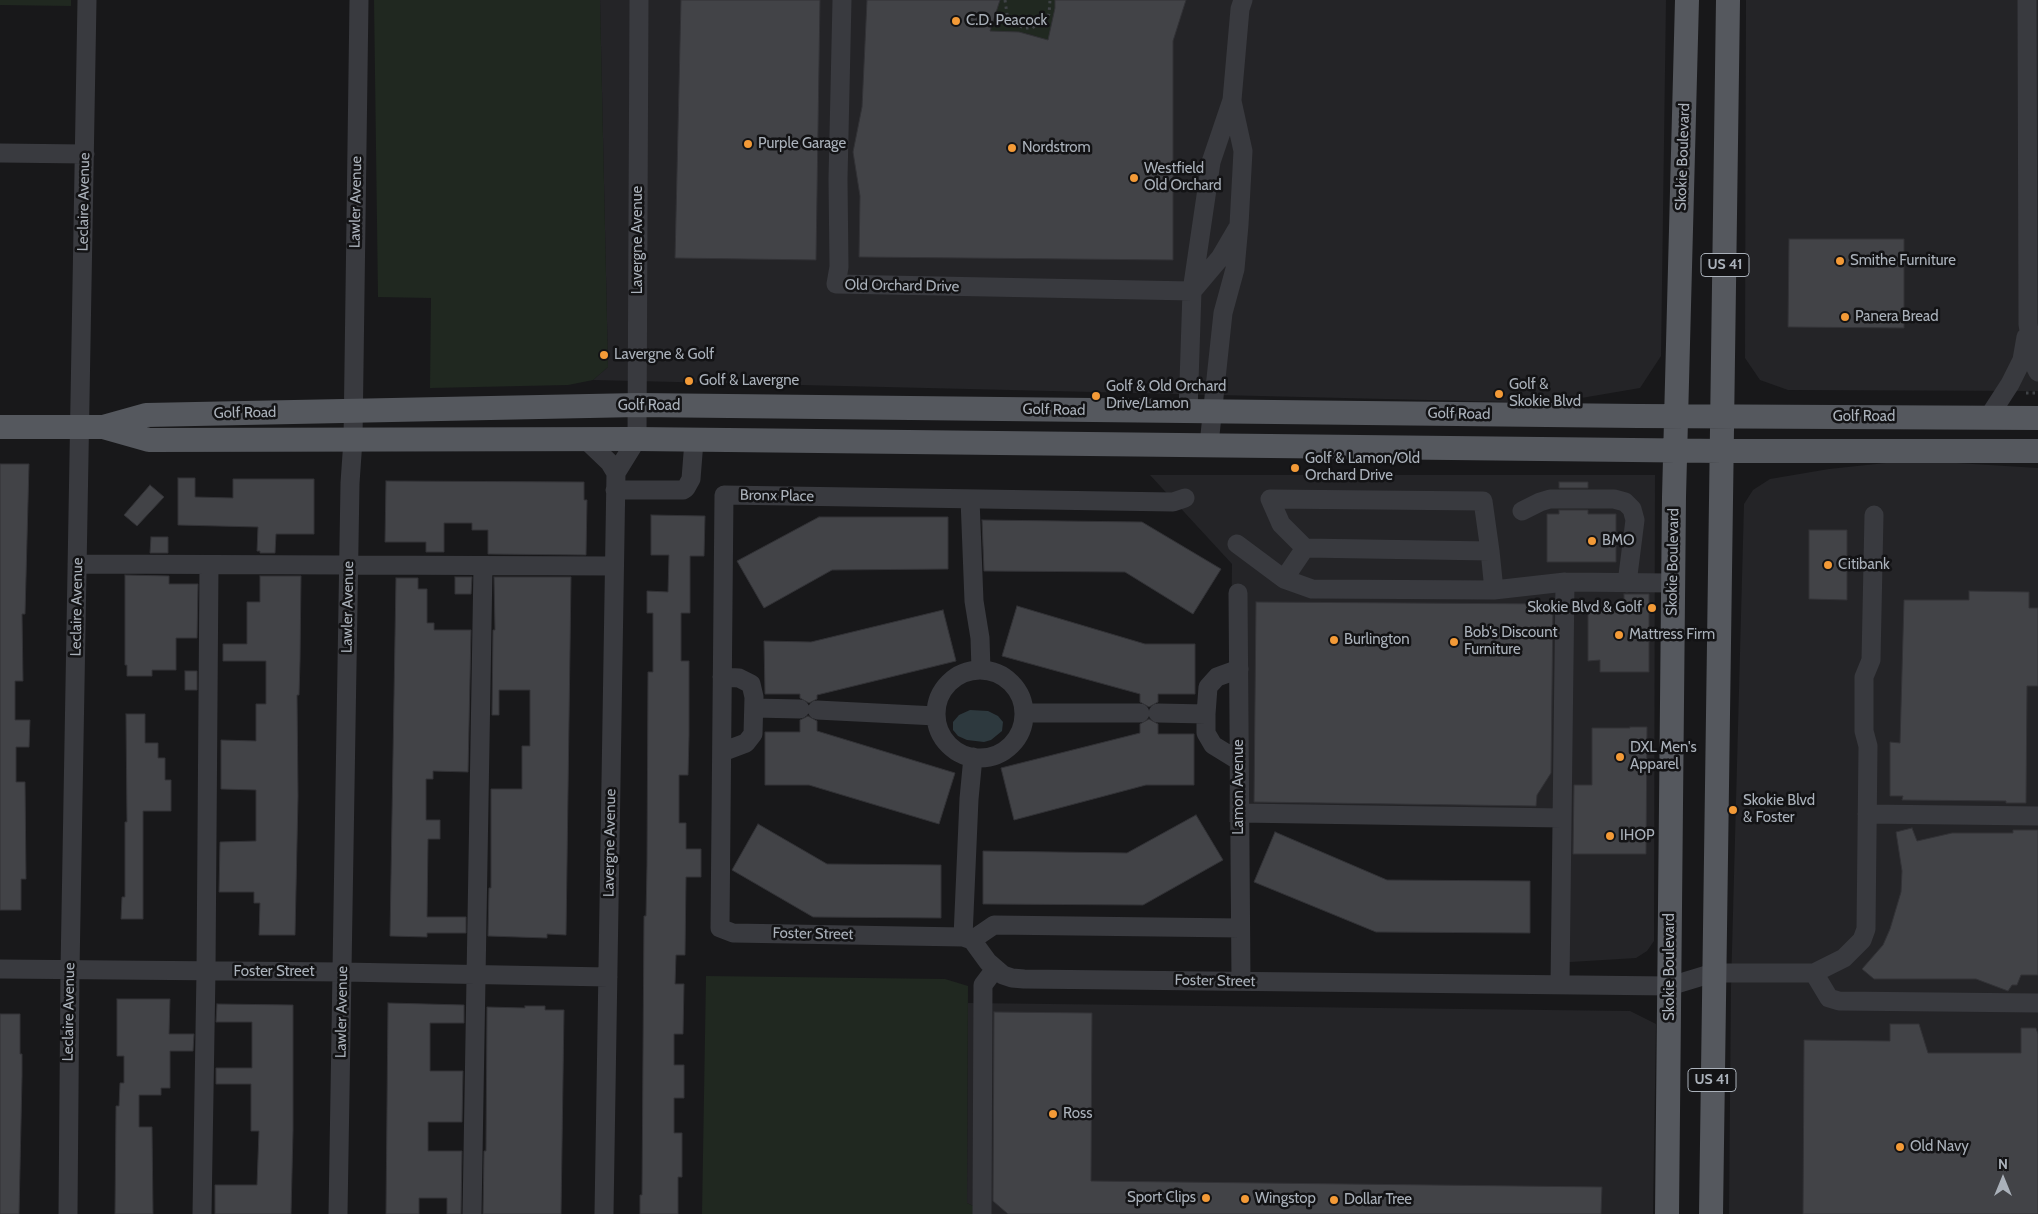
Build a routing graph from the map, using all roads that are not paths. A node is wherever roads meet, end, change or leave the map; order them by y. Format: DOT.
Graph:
graph roads {
  1 [pos="87,0"];
  2 [pos="359,0"];
  3 [pos="639,0"];
  4 [pos="842,0"];
  5 [pos="1243,0"];
  6 [pos="1687,0"];
  7 [pos="1728,0"];
  8 [pos="2027,0"];
  9 [pos="1232,100"];
  10 [pos="0,153"];
  11 [pos="85,154"];
  12 [pos="1239,225"];
  13 [pos="2033,256"];
  14 [pos="1192,291"];
  15 [pos="2028,324"];
  16 [pos="2038,372"];
  17 [pos="638,405"];
  18 [pos="354,412"];
  19 [pos="1188,412"];
  20 [pos="1213,412"];
  21 [pos="1675,417"];
  22 [pos="1723,417"];
  23 [pos="1988,418"];
  24 [pos="2038,418"];
  25 [pos="0,427"];
  26 [pos="91,427"];
  27 [pos="637,439"];
  28 [pos="354,440"];
  29 [pos="586,440"];
  30 [pos="694,441"];
  31 [pos="1210,444"];
  32 [pos="1675,450"];
  33 [pos="1722,451"];
  34 [pos="2038,451"];
  35 [pos="616,481"];
  36 [pos="1185,498"];
  37 [pos="970,499"];
  38 [pos="1522,511"];
  39 [pos="1874,514"];
  40 [pos="1237,544"];
  41 [pos="1305,548"];
  42 [pos="1490,550"];
  43 [pos="78,564"];
  44 [pos="209,565"];
  45 [pos="349,565"];
  46 [pos="483,566"];
  47 [pos="614,566"];
  48 [pos="1284,579"];
  49 [pos="1565,582"];
  50 [pos="1627,583"];
  51 [pos="1672,583"];
  52 [pos="1494,590"];
  53 [pos="1238,593"];
  54 [pos="1239,669"];
  55 [pos="982,670"];
  56 [pos="722,677"];
  57 [pos="754,708"];
  58 [pos="1024,713"];
  59 [pos="1206,714"];
  60 [pos="936,716"];
  61 [pos="722,752"];
  62 [pos="973,757"];
  63 [pos="1239,761"];
  64 [pos="1240,813"];
  65 [pos="1867,814"];
  66 [pos="2038,816"];
  67 [pos="1562,818"];
  68 [pos="1240,928"];
  69 [pos="733,933"];
  70 [pos="967,939"];
  71 [pos="0,969"];
  72 [pos="70,970"];
  73 [pos="995,970"];
  74 [pos="206,971"];
  75 [pos="342,972"];
  76 [pos="1713,973"];
  77 [pos="1814,973"];
  78 [pos="476,974"];
  79 [pos="608,977"];
  80 [pos="1240,981"];
  81 [pos="1560,984"];
  82 [pos="1670,986"];
  83 [pos="2038,1003"];
  84 [pos="68,1214"];
  85 [pos="202,1214"];
  86 [pos="338,1214"];
  87 [pos="472,1214"];
  88 [pos="604,1214"];
  89 [pos="982,1214"];
  90 [pos="1667,1214"];
  91 [pos="1711,1214"];
  1 -- 11 [label="street, Leclaire Avenue"];
  2 -- 18 [label="street, Lawler Avenue"];
  3 -- 17 [label="street, Lavergne Avenue"];
  4 -- 14 [label="street, Old Orchard Drive"];
  5 -- 9 [label="street"];
  6 -- 21 [label="main road, Skokie Boulevard / US 41"];
  7 -- 22 [label="main road, US 41"];
  8 -- 13 [label="street"];
  9 -- 12 [label="street"];
  9 -- 14 [label="street"];
  10 -- 11 [label="street"];
  11 -- 26 [label="street, Leclaire Avenue"];
  12 -- 14 [label="street"];
  12 -- 20 [label="street"];
  13 -- 15 [label="street"];
  14 -- 19 [label="street"];
  15 -- 16 [label="street"];
  15 -- 23 [label="street"];
  17 -- 18 [label="main road, Golf Road"];
  17 -- 19 [label="main road, Golf Road"];
  17 -- 27 [label="street, Lavergne Avenue"];
  18 -- 26 [label="main road, Golf Road"];
  18 -- 28 [label="street, Lawler Avenue"];
  19 -- 20 [label="main road, Golf Road"];
  20 -- 21 [label="main road, Golf Road"];
  20 -- 31 [label="street"];
  21 -- 22 [label="main road, Golf Road"];
  21 -- 32 [label="main road, Skokie Boulevard / US 41"];
  22 -- 23 [label="main road, Golf Road"];
  22 -- 33 [label="main road, US 41"];
  23 -- 24 [label="main road, Golf Road"];
  25 -- 26 [label="main road, Golf Road"];
  26 -- 28 [label="main road, Golf Road"];
  26 -- 43 [label="street, Leclaire Avenue"];
  27 -- 29 [label="main road, Golf Road"];
  27 -- 30 [label="main road, Golf Road"];
  27 -- 35 [label="street"];
  28 -- 29 [label="main road, Golf Road"];
  28 -- 45 [label="street, Lawler Avenue"];
  29 -- 35 [label="street"];
  30 -- 31 [label="main road, Golf Road"];
  30 -- 35 [label="street"];
  31 -- 32 [label="main road, Golf Road"];
  32 -- 33 [label="main road, Golf Road"];
  32 -- 51 [label="main road, Skokie Boulevard / US 41"];
  33 -- 34 [label="main road, Golf Road"];
  33 -- 76 [label="main road, US 41"];
  35 -- 47 [label="street, Lavergne Avenue"];
  36 -- 37 [label="street, Bronx Place"];
  37 -- 55 [label="street"];
  37 -- 56 [label="street, Bronx Place"];
  38 -- 50 [label="street"];
  39 -- 65 [label="street"];
  40 -- 48 [label="street"];
  41 -- 42 [label="street"];
  41 -- 42 [label="street"];
  41 -- 48 [label="street"];
  42 -- 52 [label="street"];
  43 -- 44 [label="street"];
  43 -- 72 [label="street, Leclaire Avenue"];
  44 -- 45 [label="street"];
  44 -- 74 [label="street"];
  45 -- 46 [label="street"];
  45 -- 75 [label="street, Lawler Avenue"];
  46 -- 47 [label="street"];
  46 -- 78 [label="street"];
  47 -- 79 [label="street, Lavergne Avenue"];
  48 -- 52 [label="street"];
  49 -- 50 [label="street"];
  49 -- 52 [label="street"];
  49 -- 67 [label="street"];
  50 -- 51 [label="street"];
  51 -- 82 [label="main road, Skokie Boulevard / US 41"];
  53 -- 54 [label="street, Lamon Avenue"];
  54 -- 59 [label="street"];
  54 -- 63 [label="street, Lamon Avenue"];
  55 -- 58 [label="street"];
  55 -- 60 [label="street"];
  56 -- 57 [label="street"];
  56 -- 61 [label="street, Bronx Place"];
  57 -- 60 [label="street"];
  57 -- 61 [label="street"];
  58 -- 59 [label="street"];
  58 -- 62 [label="street"];
  59 -- 63 [label="street"];
  60 -- 62 [label="street"];
  61 -- 69 [label="street, Bronx Place"];
  62 -- 70 [label="street"];
  63 -- 64 [label="street, Lamon Avenue"];
  64 -- 67 [label="street"];
  64 -- 68 [label="street, Lamon Avenue"];
  65 -- 66 [label="street"];
  65 -- 77 [label="street"];
  67 -- 81 [label="street"];
  68 -- 70 [label="street"];
  68 -- 80 [label="street, Lamon Avenue"];
  69 -- 70 [label="street, Foster Street"];
  70 -- 73 [label="street"];
  71 -- 72 [label="street, Foster Street"];
  72 -- 74 [label="street, Foster Street"];
  72 -- 84 [label="street, Leclaire Avenue"];
  73 -- 80 [label="street, Foster Street"];
  73 -- 89 [label="street"];
  74 -- 75 [label="street, Foster Street"];
  74 -- 85 [label="street"];
  75 -- 78 [label="street, Foster Street"];
  75 -- 86 [label="street, Lawler Avenue"];
  76 -- 77 [label="street, Foster Street"];
  76 -- 82 [label="street, Foster Street"];
  76 -- 91 [label="main road, US 41"];
  77 -- 83 [label="street"];
  78 -- 79 [label="street, Foster Street"];
  78 -- 87 [label="street"];
  79 -- 88 [label="street, Lavergne Avenue"];
  80 -- 81 [label="street, Foster Street"];
  81 -- 82 [label="street, Foster Street"];
  82 -- 90 [label="main road, Skokie Boulevard / US 41"];
}
